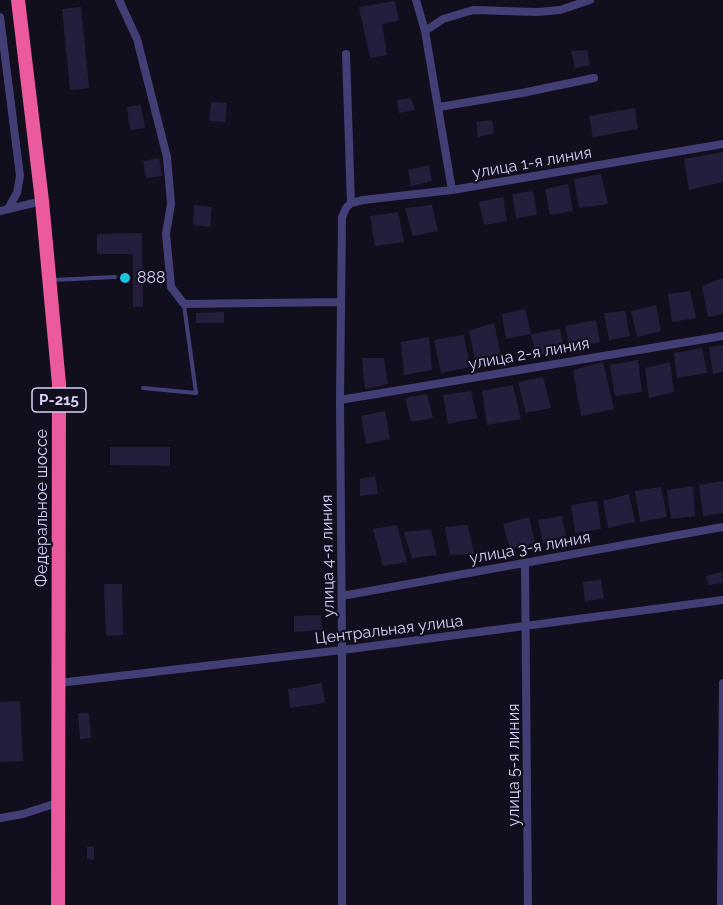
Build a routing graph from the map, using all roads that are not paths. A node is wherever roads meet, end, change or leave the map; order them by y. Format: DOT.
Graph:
graph roads {
  1 [pos="18,0"];
  2 [pos="119,0"];
  3 [pos="416,0"];
  4 [pos="590,0"];
  5 [pos="0,17"];
  6 [pos="425,31"];
  7 [pos="346,54"];
  8 [pos="594,78"];
  9 [pos="439,107"];
  10 [pos="723,144"];
  11 [pos="452,190"];
  12 [pos="42,201"];
  13 [pos="348,206"];
  14 [pos="4,210"];
  15 [pos="115,277"];
  16 [pos="50,280"];
  17 [pos="341,302"];
  18 [pos="184,304"];
  19 [pos="723,336"];
  20 [pos="143,388"];
  21 [pos="340,400"];
  22 [pos="723,527"];
  23 [pos="525,563"];
  24 [pos="342,596"];
  25 [pos="723,600"];
  26 [pos="526,626"];
  27 [pos="342,650"];
  28 [pos="723,683"];
  29 [pos="59,684"];
  30 [pos="57,803"];
  31 [pos="0,818"];
  32 [pos="58,905"];
  33 [pos="342,905"];
  34 [pos="528,905"];
  35 [pos="721,905"];
  1 -- 12 [label="highway, Федеральное шоссе / Р-215"];
  2 -- 18 [label="street"];
  3 -- 6 [label="street"];
  4 -- 6 [label="street"];
  5 -- 14 [label="street"];
  6 -- 9 [label="street"];
  7 -- 13 [label="street, улица 4-я линия"];
  8 -- 9 [label="street"];
  9 -- 11 [label="street"];
  10 -- 11 [label="street, улица 1-я линия"];
  11 -- 13 [label="street, улица 1-я линия"];
  12 -- 14 [label="street"];
  12 -- 16 [label="highway, Федеральное шоссе / Р-215"];
  13 -- 17 [label="street, улица 4-я линия"];
  15 -- 16 [label="lane"];
  16 -- 29 [label="highway, Федеральное шоссе / Р-215"];
  17 -- 18 [label="street"];
  17 -- 21 [label="street, улица 4-я линия"];
  18 -- 20 [label="lane"];
  19 -- 21 [label="street, улица 2-я линия"];
  21 -- 24 [label="street, улица 4-я линия"];
  22 -- 23 [label="street, улица 3-я линия"];
  23 -- 24 [label="street, улица 3-я линия"];
  23 -- 26 [label="street, улица 5-я линия"];
  24 -- 27 [label="street, улица 4-я линия"];
  25 -- 26 [label="street, Центральная улица"];
  26 -- 27 [label="street, Центральная улица"];
  26 -- 34 [label="street, улица 5-я линия"];
  27 -- 29 [label="street, Центральная улица"];
  27 -- 33 [label="street, улица 4-я линия"];
  28 -- 35 [label="street"];
  29 -- 30 [label="highway, Федеральное шоссе / Р-215"];
  30 -- 31 [label="street"];
  30 -- 32 [label="highway, Р-215"];
}
